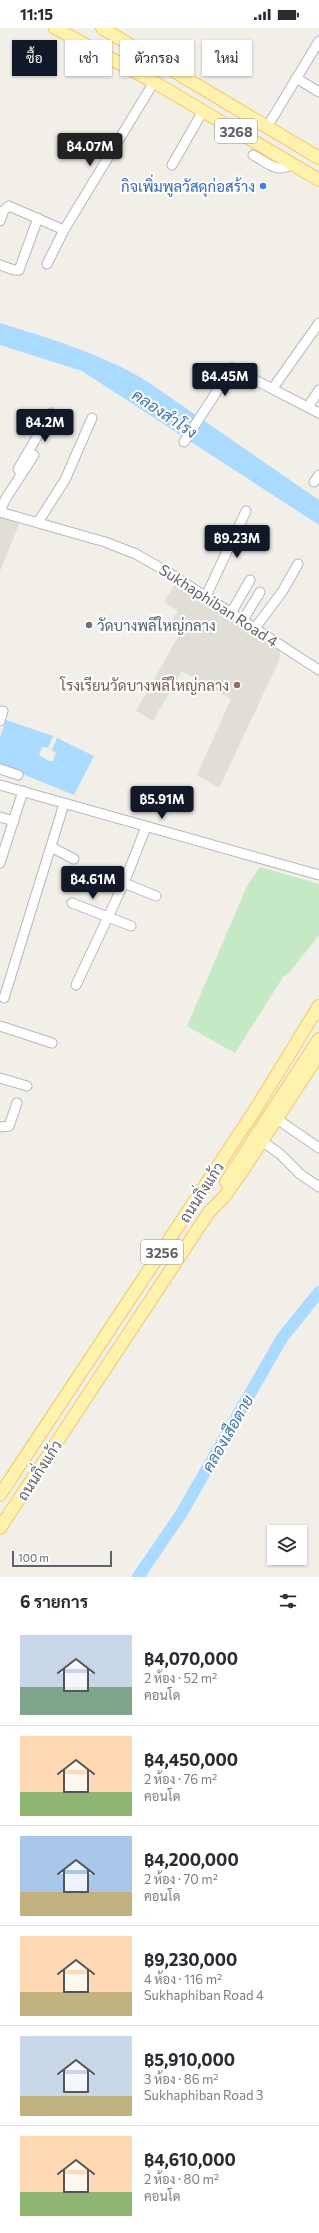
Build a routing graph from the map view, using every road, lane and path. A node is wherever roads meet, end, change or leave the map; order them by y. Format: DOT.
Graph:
graph roads {
  1 [pos="55,28"];
  2 [pos="102,28"];
  3 [pos="122,40"];
  4 [pos="319,41"];
  5 [pos="120,59"];
  6 [pos="114,60"];
  7 [pos="154,76"];
  8 [pos="182,76"];
  9 [pos="296,78"];
  10 [pos="154,82"];
  11 [pos="319,92"];
  12 [pos="203,111"];
  13 [pos="267,127"];
  14 [pos="317,153"];
  15 [pos="253,155"];
  16 [pos="292,164"];
  17 [pos="172,165"];
  18 [pos="319,180"];
  19 [pos="38,218"];
  20 [pos="0,221"];
  21 [pos="64,230"];
  22 [pos="47,264"];
  23 [pos="0,265"];
  24 [pos="319,323"];
  25 [pos="273,388"];
  26 [pos="319,390"];
  27 [pos="308,407"];
  28 [pos="51,413"];
  29 [pos="319,413"];
  30 [pos="92,418"];
  31 [pos="184,442"];
  32 [pos="34,455"];
  33 [pos="21,474"];
  34 [pos="0,511"];
  35 [pos="246,511"];
  36 [pos="38,522"];
  37 [pos="298,564"];
  38 [pos="250,580"];
  39 [pos="260,592"];
  40 [pos="206,596"];
  41 [pos="231,613"];
  42 [pos="243,620"];
  43 [pos="255,628"];
  44 [pos="318,667"];
  45 [pos="3,711"];
  46 [pos="0,721"];
  47 [pos="0,769"];
  48 [pos="18,775"];
  49 [pos="0,785"];
  50 [pos="23,792"];
  51 [pos="64,804"];
  52 [pos="0,817"];
  53 [pos="14,821"];
  54 [pos="146,827"];
  55 [pos="52,847"];
  56 [pos="74,859"];
  57 [pos="0,863"];
  58 [pos="319,875"];
  59 [pos="124,883"];
  60 [pos="156,896"];
  61 [pos="72,903"];
  62 [pos="106,916"];
  63 [pos="131,926"];
  64 [pos="76,985"];
  65 [pos="4,998"];
  66 [pos="317,1012"];
  67 [pos="0,1026"];
  68 [pos="319,1039"];
  69 [pos="52,1043"];
  70 [pos="319,1054"];
  71 [pos="0,1078"];
  72 [pos="27,1086"];
  73 [pos="17,1103"];
  74 [pos="277,1119"];
  75 [pos="0,1127"];
  76 [pos="262,1141"];
  77 [pos="319,1148"];
  78 [pos="319,1187"];
  79 [pos="213,1206"];
  80 [pos="0,1496"];
  81 [pos="0,1528"];
  1 -- 6 [label="main road, 3268"];
  2 -- 3 [label="main road, 3268"];
  4 -- 9 [label="street"];
  5 -- 6 [label="main road"];
  6 -- 10 [label="main road, 3268"];
  7 -- 10 [label="main road"];
  8 -- 13 [label="main road, 3268"];
  9 -- 11 [label="street"];
  9 -- 13 [label="street"];
  10 -- 12 [label="main road, 3268"];
  10 -- 21 [label="street"];
  12 -- 16 [label="main road, 3268"];
  12 -- 17 [label="street"];
  13 -- 14 [label="main road, 3268"];
  15 -- 16 [label="street"];
  16 -- 18 [label="main road, 3268"];
  19 -- 20 [label="street"];
  19 -- 21 [label="street"];
  19 -- 23 [label="street"];
  21 -- 22 [label="street"];
  24 -- 25 [label="street"];
  25 -- 27 [label="street"];
  25 -- 31 [label="street"];
  26 -- 27 [label="street"];
  27 -- 29 [label="street"];
  28 -- 33 [label="street"];
  30 -- 36 [label="street"];
  32 -- 33 [label="street"];
  33 -- 34 [label="street"];
  34 -- 36 [label="street, Sukhaphiban Road 4"];
  35 -- 40 [label="street"];
  36 -- 40 [label="street, Sukhaphiban Road 4"];
  37 -- 43 [label="street"];
  38 -- 41 [label="street"];
  39 -- 42 [label="street"];
  40 -- 41 [label="street, Sukhaphiban Road 4"];
  41 -- 42 [label="street, Sukhaphiban Road 4"];
  42 -- 43 [label="street, Sukhaphiban Road 4"];
  43 -- 44 [label="street, Sukhaphiban Road 4"];
  45 -- 46 [label="street"];
  47 -- 48 [label="street"];
  49 -- 50 [label="street"];
  50 -- 51 [label="street"];
  50 -- 53 [label="street"];
  51 -- 54 [label="street"];
  51 -- 55 [label="street"];
  52 -- 53 [label="street"];
  53 -- 57 [label="street"];
  54 -- 58 [label="street"];
  54 -- 59 [label="street"];
  55 -- 56 [label="street"];
  55 -- 65 [label="street"];
  59 -- 60 [label="street"];
  59 -- 62 [label="street"];
  61 -- 62 [label="street"];
  62 -- 63 [label="street"];
  62 -- 64 [label="street"];
  66 -- 80 [label="main road, ถนนกิ่งแก้ว / 3256"];
  67 -- 69 [label="street"];
  68 -- 79 [label="main road, 3256"];
  70 -- 74 [label="main road, ถนนกิ่งแก้ว / 3256"];
  71 -- 72 [label="street"];
  73 -- 75 [label="street"];
  74 -- 76 [label="main road, ถนนกิ่งแก้ว / 3256"];
  74 -- 77 [label="street"];
  76 -- 78 [label="street"];
  76 -- 79 [label="main road, ถนนกิ่งแก้ว / 3256"];
  79 -- 81 [label="main road, ถนนกิ่งแก้ว / 3256"];
}
